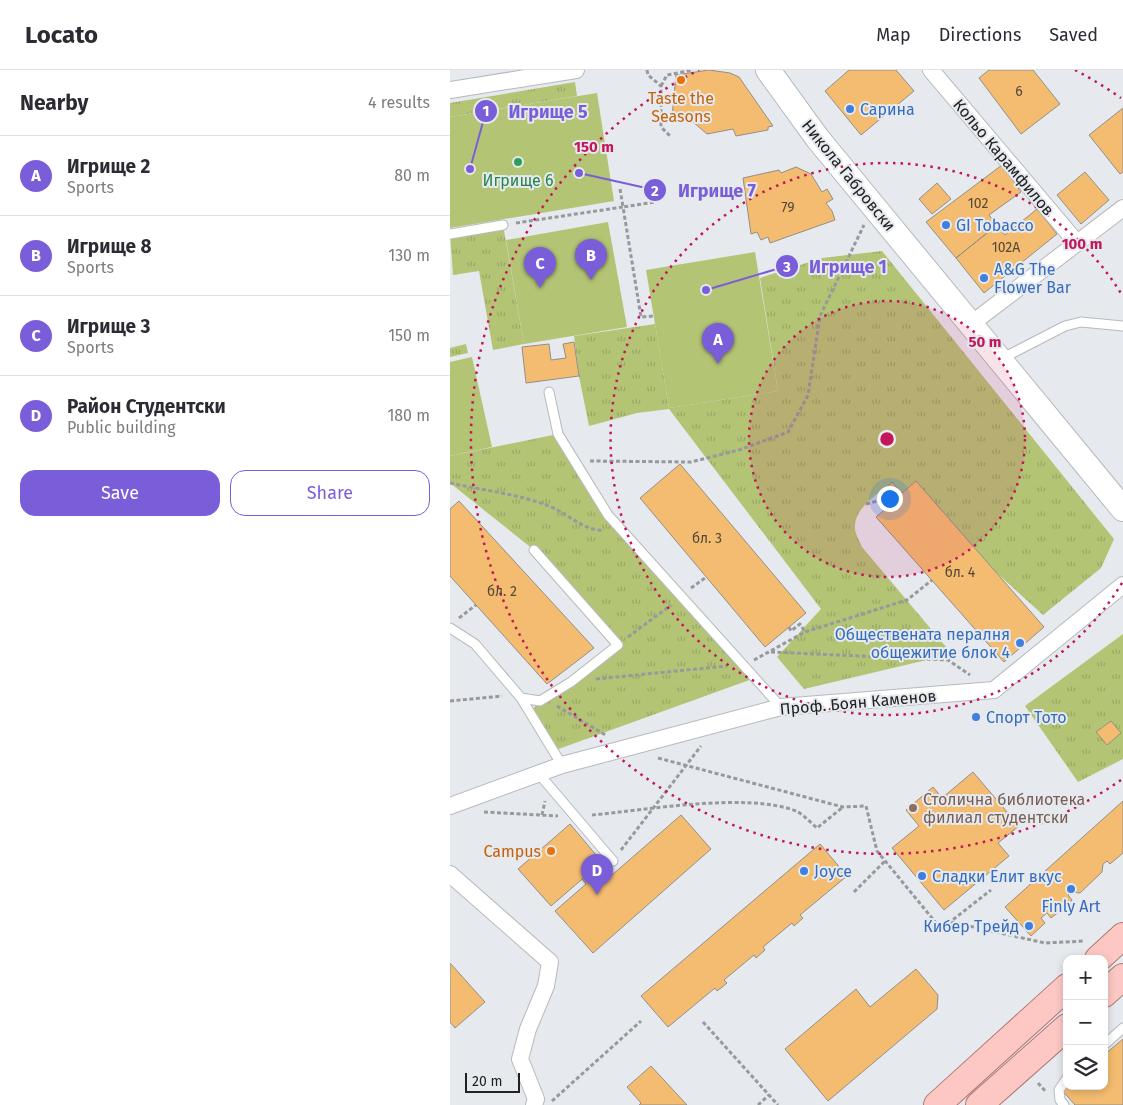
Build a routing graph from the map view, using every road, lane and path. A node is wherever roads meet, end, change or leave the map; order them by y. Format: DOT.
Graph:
graph roads {
  1 [pos="576,70"];
  2 [pos="647,70"];
  3 [pos="693,70"];
  4 [pos="768,70"];
  5 [pos="931,70"];
  6 [pos="661,86"];
  7 [pos="450,90"];
  8 [pos="670,136"];
  9 [pos="620,188"];
  10 [pos="655,202"];
  11 [pos="623,207"];
  12 [pos="1123,208"];
  13 [pos="864,224"];
  14 [pos="503,225"];
  15 [pos="450,234"];
  16 [pos="1077,243"];
  17 [pos="654,316"];
  18 [pos="971,324"];
  19 [pos="1123,326"];
  20 [pos="1001,359"];
  21 [pos="549,392"];
  22 [pos="575,461"];
  23 [pos="450,483"];
  24 [pos="885,499"];
  25 [pos="866,504"];
  26 [pos="1123,509"];
  27 [pos="621,530"];
  28 [pos="534,550"];
  29 [pos="932,580"];
  30 [pos="1123,585"];
  31 [pos="681,596"];
  32 [pos="476,605"];
  33 [pos="456,619"];
  34 [pos="789,627"];
  35 [pos="450,628"];
  36 [pos="805,632"];
  37 [pos="618,646"];
  38 [pos="770,652"];
  39 [pos="743,665"];
  40 [pos="571,682"];
  41 [pos="994,690"];
  42 [pos="521,698"];
  43 [pos="540,700"];
  44 [pos="450,701"];
  45 [pos="781,707"];
  46 [pos="719,724"];
  47 [pos="625,748"];
  48 [pos="562,765"];
  49 [pos="686,765"];
  50 [pos="539,774"];
  51 [pos="450,806"];
  52 [pos="843,807"];
  53 [pos="651,810"];
  54 [pos="478,812"];
  55 [pos="575,816"];
  56 [pos="613,861"];
  57 [pos="885,861"];
  58 [pos="450,874"];
  59 [pos="991,890"];
  60 [pos="854,892"];
  61 [pos="950,922"];
  62 [pos="1123,936"];
  63 [pos="1092,950"];
  64 [pos="1123,977"];
  65 [pos="1108,990"];
  66 [pos="1063,991"];
  67 [pos="641,1021"];
  68 [pos="703,1022"];
  69 [pos="1123,1028"];
  70 [pos="1063,1031"];
  71 [pos="1108,1041"];
  72 [pos="1063,1083"];
  73 [pos="769,1095"];
  74 [pos="534,1105"];
  75 [pos="548,1105"];
  76 [pos="758,1105"];
  77 [pos="778,1105"];
  78 [pos="937,1105"];
  79 [pos="979,1105"];
  80 [pos="1064,1105"];
  1 -- 7 [label="street"];
  2 -- 6 [label="path"];
  3 -- 6 [label="path"];
  4 -- 18 [label="street, Никола Габровски"];
  5 -- 16 [label="street, Кольо Карамфилов"];
  6 -- 8 [label="path"];
  9 -- 11 [label="path"];
  10 -- 11 [label="path"];
  11 -- 14 [label="path"];
  11 -- 17 [label="path"];
  12 -- 16 [label="street"];
  13 -- 22 [label="path"];
  14 -- 15 [label="lane"];
  16 -- 18 [label="street"];
  18 -- 20 [label="street, Никола Габровски"];
  19 -- 20 [label="lane"];
  20 -- 26 [label="street, Никола Габровски"];
  21 -- 22 [label="lane"];
  22 -- 27 [label="lane"];
  23 -- 27 [label="path"];
  24 -- 25 [label="path"];
  27 -- 31 [label="lane"];
  28 -- 37 [label="lane"];
  29 -- 36 [label="path"];
  30 -- 41 [label="street"];
  31 -- 37 [label="path"];
  31 -- 39 [label="lane"];
  32 -- 33 [label="path"];
  34 -- 36 [label="path"];
  35 -- 42 [label="lane"];
  36 -- 38 [label="path"];
  37 -- 40 [label="lane"];
  38 -- 39 [label="path"];
  38 -- 41 [label="path"];
  39 -- 40 [label="path"];
  39 -- 45 [label="lane"];
  40 -- 43 [label="lane"];
  41 -- 45 [label="street, Проф. Боян Каменов"];
  42 -- 43 [label="lane"];
  42 -- 44 [label="path"];
  42 -- 48 [label="lane"];
  43 -- 47 [label="path"];
  45 -- 46 [label="street, Проф. Боян Каменов"];
  46 -- 47 [label="street, Проф. Боян Каменов"];
  46 -- 49 [label="path"];
  47 -- 48 [label="street, Проф. Боян Каменов"];
  47 -- 49 [label="path"];
  48 -- 50 [label="street, Проф. Боян Каменов"];
  49 -- 52 [label="path"];
  49 -- 53 [label="path"];
  50 -- 51 [label="street, Проф. Боян Каменов"];
  50 -- 55 [label="lane"];
  52 -- 53 [label="path"];
  52 -- 57 [label="path"];
  53 -- 55 [label="path"];
  53 -- 56 [label="path"];
  54 -- 55 [label="path"];
  55 -- 56 [label="lane"];
  57 -- 60 [label="path"];
  57 -- 61 [label="path"];
  58 -- 74 [label="street"];
  59 -- 61 [label="path"];
  61 -- 63 [label="path"];
  62 -- 63 [label="main road"];
  64 -- 65 [label="main road"];
  66 -- 78 [label="main road"];
  67 -- 75 [label="path"];
  68 -- 73 [label="path"];
  69 -- 71 [label="lane"];
  70 -- 79 [label="main road"];
  72 -- 80 [label="lane"];
  73 -- 76 [label="path"];
  73 -- 77 [label="path"];
}
